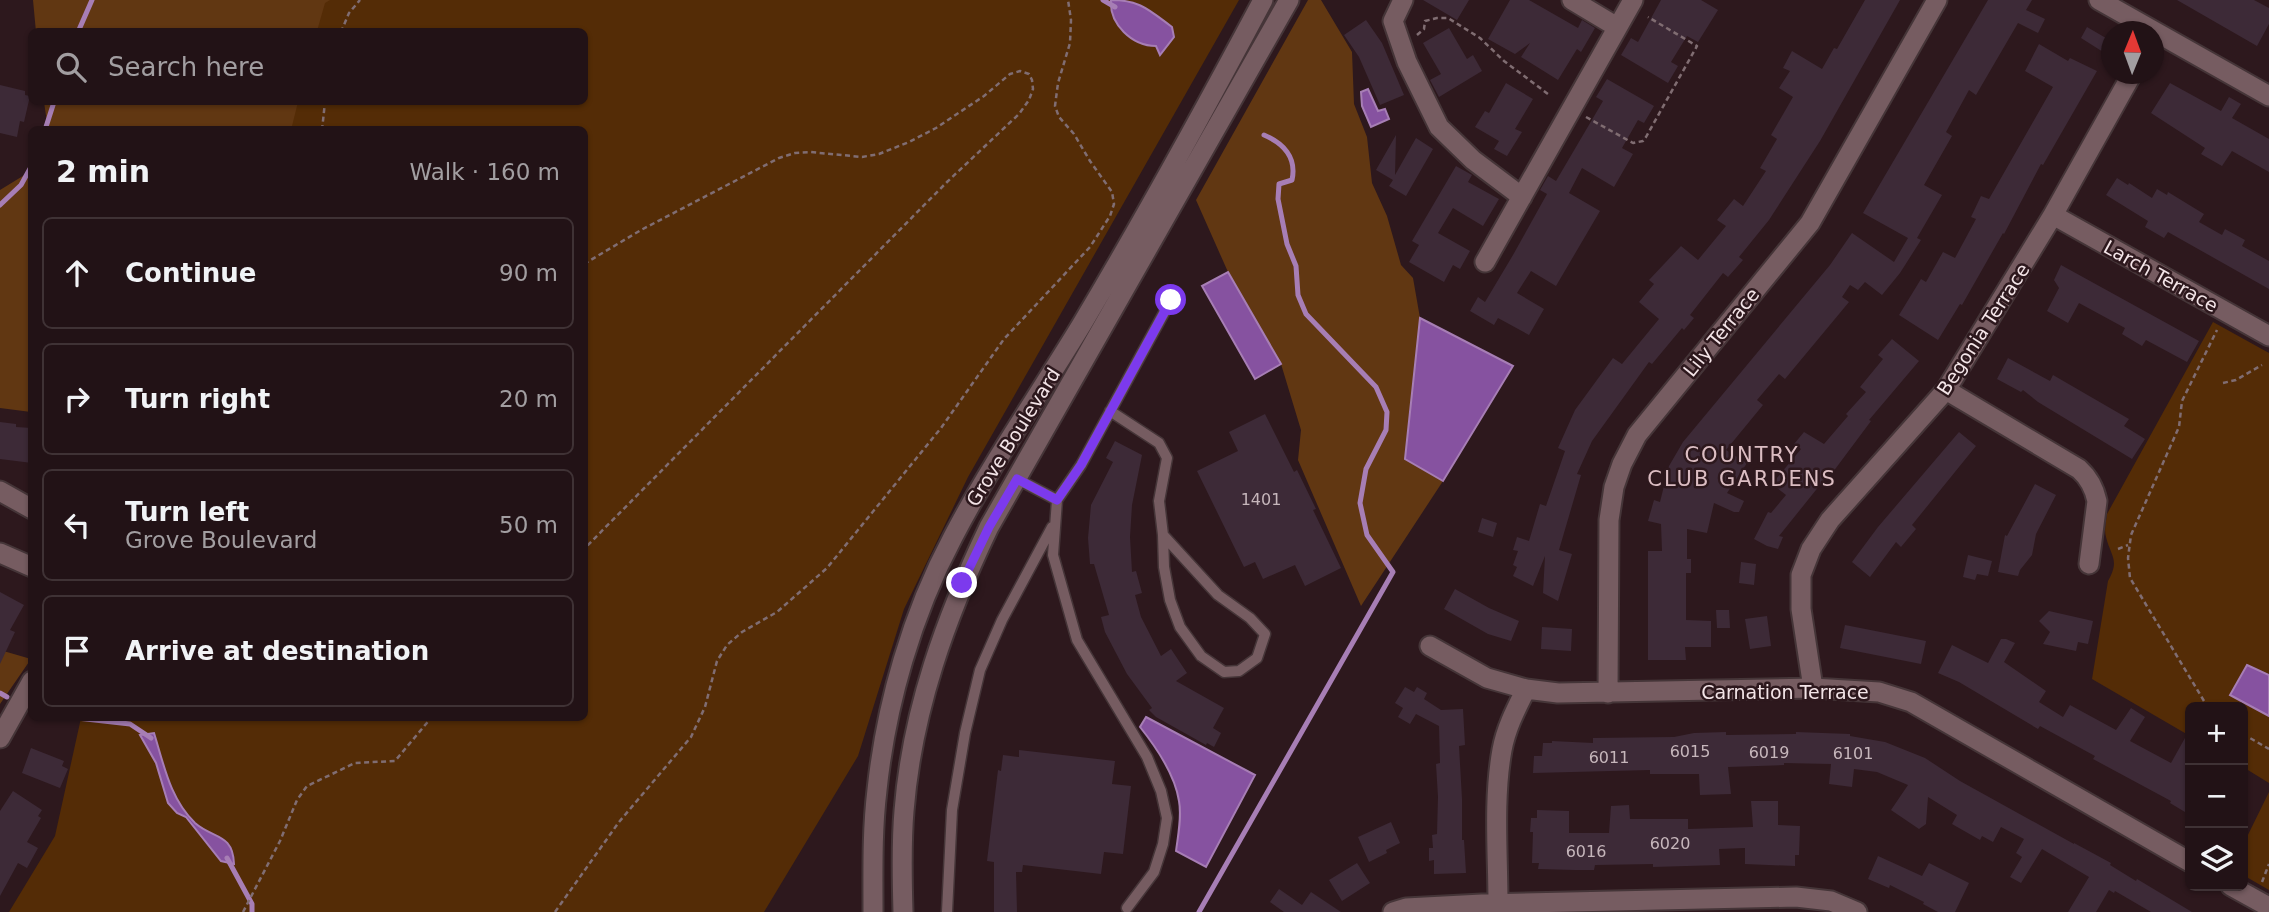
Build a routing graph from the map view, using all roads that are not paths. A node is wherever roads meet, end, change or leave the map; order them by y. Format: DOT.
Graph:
graph roads {
  1 [pos="1263,0"];
  2 [pos="1289,0"];
  3 [pos="1403,0"];
  4 [pos="1572,0"];
  5 [pos="1633,0"];
  6 [pos="1937,0"];
  7 [pos="2099,0"];
  8 [pos="2133,21"];
  9 [pos="1617,27"];
  10 [pos="2164,39"];
  11 [pos="2126,84"];
  12 [pos="2269,96"];
  13 [pos="1522,197"];
  14 [pos="2053,215"];
  15 [pos="1485,262"];
  16 [pos="1171,300"];
  17 [pos="2269,335"];
  18 [pos="1946,390"];
  19 [pos="1110,411"];
  20 [pos="995,466"];
  21 [pos="1017,479"];
  22 [pos="0,491"];
  23 [pos="1057,500"];
  24 [pos="28,507"];
  25 [pos="1054,523"];
  26 [pos="1163,535"];
  27 [pos="0,553"];
  28 [pos="2089,564"];
  29 [pos="28,565"];
  30 [pos="1430,646"];
  31 [pos="28,688"];
  32 [pos="1813,688"];
  33 [pos="1525,689"];
  34 [pos="1608,693"];
  35 [pos="0,738"];
  36 [pos="2185,859"];
  37 [pos="2240,891"];
  38 [pos="1498,904"];
  39 [pos="1651,906"];
  40 [pos="2269,907"];
  41 [pos="1127,908"];
  42 [pos="873,912"];
  43 [pos="903,912"];
  44 [pos="947,912"];
  45 [pos="1393,912"];
  46 [pos="1857,912"];
  1 -- 20 [label="street, Grove Boulevard"];
  2 -- 21 [label="street, Grove Boulevard"];
  3 -- 13 [label="street"];
  4 -- 9 [label="street"];
  5 -- 9 [label="street"];
  6 -- 34 [label="street, Lily Terrace"];
  7 -- 8 [label="street"];
  9 -- 13 [label="street"];
  10 -- 12 [label="street"];
  11 -- 14 [label="street, Begonia Terrace"];
  13 -- 15 [label="street"];
  14 -- 17 [label="street, Larch Terrace"];
  14 -- 18 [label="street, Begonia Terrace"];
  16 -- 19 [label="lane"];
  18 -- 28 [label="street"];
  18 -- 32 [label="street, Begonia Terrace"];
  19 -- 23 [label="lane"];
  19 -- 26 [label="lane"];
  20 -- 21 [label="street"];
  20 -- 42 [label="street, Grove Boulevard"];
  21 -- 23 [label="lane"];
  21 -- 43 [label="street, Grove Boulevard"];
  22 -- 24 [label="street"];
  23 -- 25 [label="lane"];
  25 -- 41 [label="lane"];
  25 -- 44 [label="lane"];
  26 -- 26 [label="lane"];
  27 -- 29 [label="street"];
  30 -- 33 [label="street, Carnation Terrace"];
  31 -- 35 [label="street"];
  32 -- 34 [label="street, Carnation Terrace"];
  32 -- 36 [label="street, Carnation Terrace"];
  33 -- 34 [label="street, Carnation Terrace"];
  33 -- 38 [label="street"];
  37 -- 40 [label="street"];
  38 -- 39 [label="street"];
  38 -- 45 [label="street"];
  39 -- 46 [label="street"];
}
